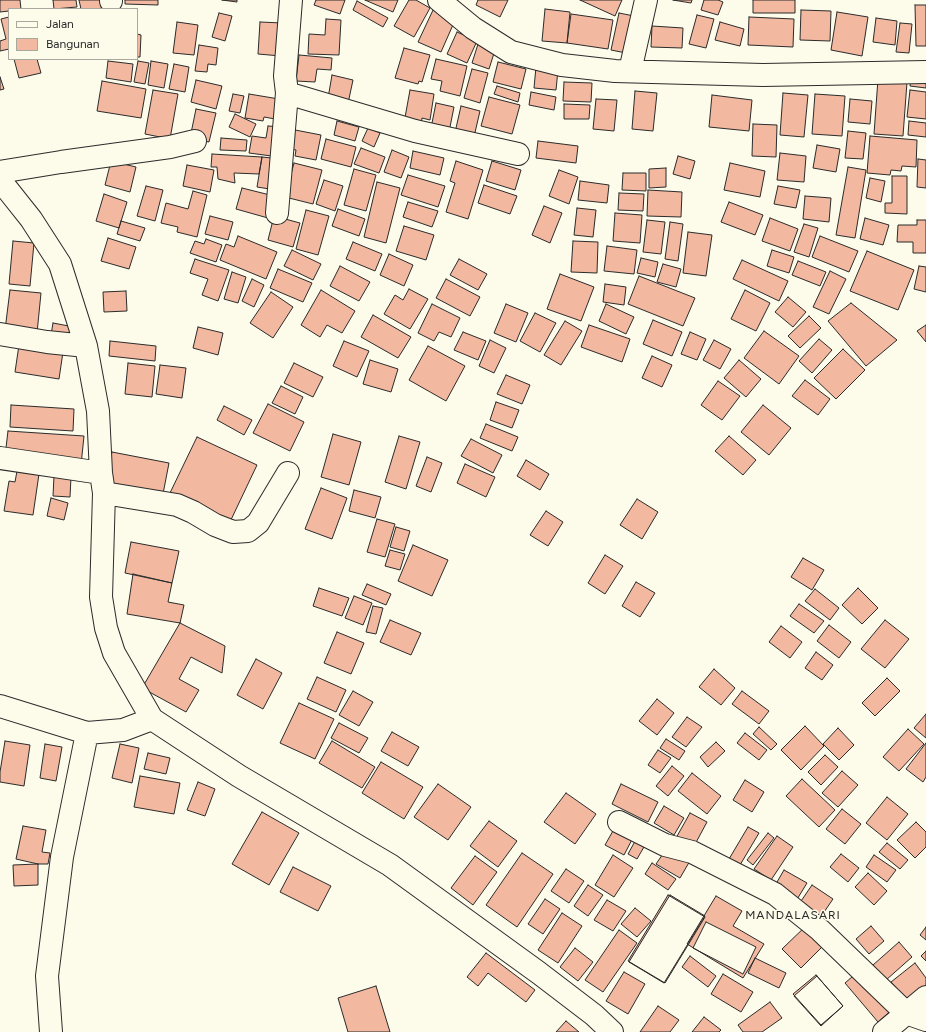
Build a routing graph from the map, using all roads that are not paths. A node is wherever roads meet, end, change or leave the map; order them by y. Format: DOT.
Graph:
graph roads {
  1 [pos="291,0"];
  2 [pos="439,0"];
  3 [pos="646,0"];
  4 [pos="630,71"];
  5 [pos="926,72"];
  6 [pos="287,93"];
  7 [pos="195,141"];
  8 [pos="518,154"];
  9 [pos="0,172"];
  10 [pos="0,180"];
  11 [pos="277,213"];
  12 [pos="0,334"];
  13 [pos="86,346"];
  14 [pos="0,458"];
  15 [pos="288,473"];
  16 [pos="103,483"];
  17 [pos="0,706"];
  18 [pos="152,719"];
  19 [pos="87,733"];
  20 [pos="619,822"];
  21 [pos="926,997"];
  22 [pos="916,1017"];
  23 [pos="51,1032"];
  24 [pos="612,1032"];
  25 [pos="884,1032"];
  1 -- 6 [label="street"];
  2 -- 4 [label="street"];
  3 -- 4 [label="street"];
  4 -- 5 [label="street"];
  6 -- 8 [label="street"];
  6 -- 11 [label="street"];
  7 -- 9 [label="street"];
  10 -- 13 [label="street"];
  12 -- 13 [label="street"];
  13 -- 16 [label="street"];
  14 -- 16 [label="street"];
  15 -- 16 [label="street"];
  16 -- 18 [label="street"];
  17 -- 19 [label="street"];
  18 -- 19 [label="street"];
  18 -- 24 [label="street"];
  19 -- 23 [label="street"];
  20 -- 22 [label="street"];
  21 -- 22 [label="street"];
  22 -- 25 [label="street"];
}
